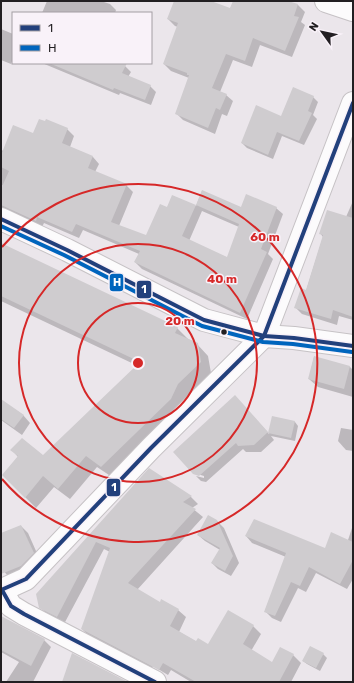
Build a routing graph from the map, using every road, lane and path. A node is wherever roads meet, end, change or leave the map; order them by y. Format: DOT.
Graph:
graph roads {
  1 [pos="326,1"];
  2 [pos="353,10"];
  3 [pos="353,103"];
  4 [pos="1,219"];
  5 [pos="264,336"];
  6 [pos="353,346"];
  7 [pos="1,590"];
  8 [pos="155,682"];
  1 -- 2 [label="street"];
  3 -- 5 [label="street"];
  4 -- 5 [label="street"];
  5 -- 6 [label="street"];
  5 -- 7 [label="street"];
  7 -- 8 [label="street"];
}
